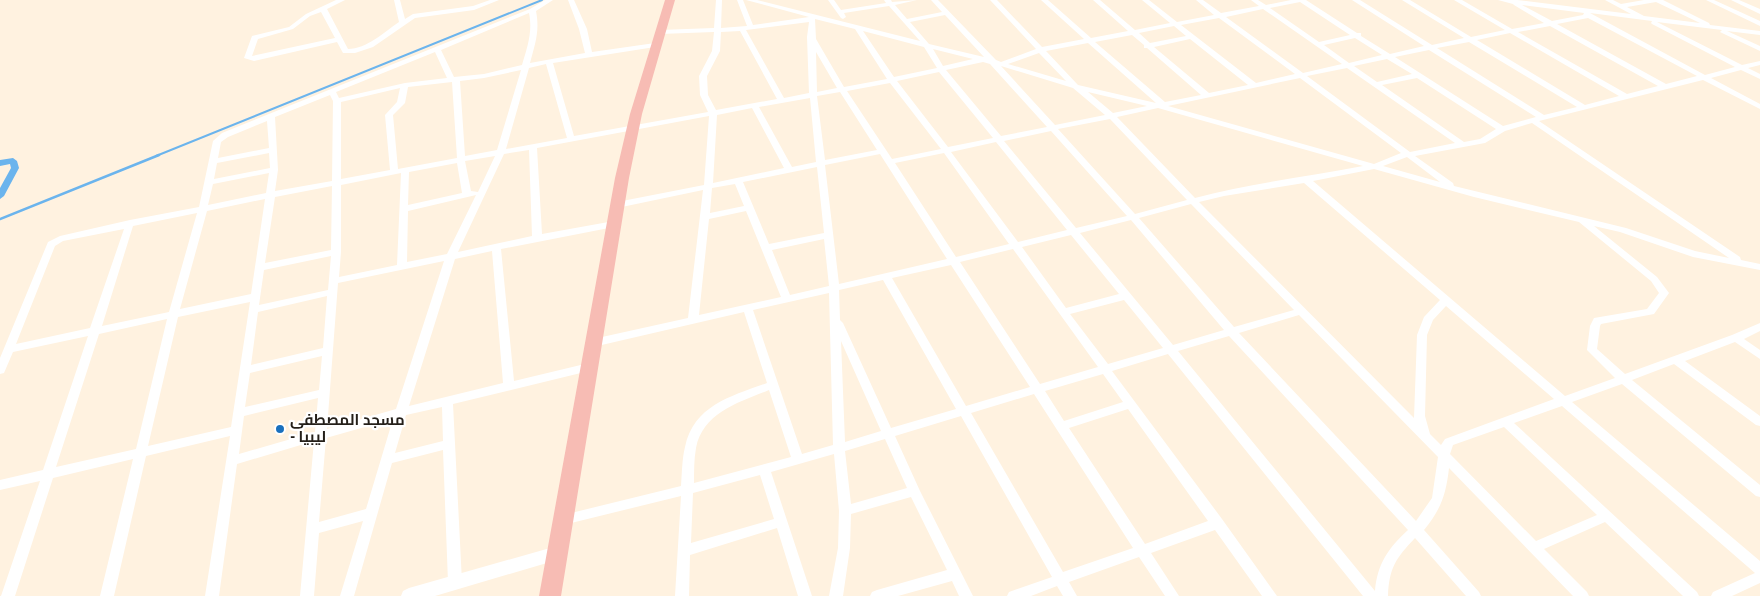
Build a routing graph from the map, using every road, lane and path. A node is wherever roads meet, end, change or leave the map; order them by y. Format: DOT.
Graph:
graph roads {
  1 [pos="342,0"];
  2 [pos="397,0"];
  3 [pos="496,0"];
  4 [pos="550,0"];
  5 [pos="571,0"];
  6 [pos="670,0"];
  7 [pos="719,0"];
  8 [pos="740,0"];
  9 [pos="749,0"];
  10 [pos="843,0"];
  11 [pos="914,0"];
  12 [pos="934,0"];
  13 [pos="992,0"];
  14 [pos="1044,0"];
  15 [pos="1096,0"];
  16 [pos="1145,0"];
  17 [pos="1199,0"];
  18 [pos="1254,0"];
  19 [pos="1302,0"];
  20 [pos="1355,0"];
  21 [pos="1405,0"];
  22 [pos="1457,0"];
  23 [pos="1501,0"];
  24 [pos="1558,0"];
  25 [pos="1608,0"];
  26 [pos="1657,0"];
  27 [pos="1710,0"];
  28 [pos="1734,0"];
  29 [pos="831,1"];
  30 [pos="1509,1"];
  31 [pos="888,2"];
  32 [pos="766,3"];
  33 [pos="1621,6"];
  34 [pos="1265,8"];
  35 [pos="323,9"];
  36 [pos="532,10"];
  37 [pos="1579,11"];
  38 [pos="840,12"];
  39 [pos="1760,12"];
  40 [pos="947,13"];
  41 [pos="1588,16"];
  42 [pos="812,17"];
  43 [pos="1220,17"];
  44 [pos="1647,20"];
  45 [pos="905,21"];
  46 [pos="402,22"];
  47 [pos="1549,23"];
  48 [pos="847,24"];
  49 [pos="1760,24"];
  50 [pos="1175,25"];
  51 [pos="857,27"];
  52 [pos="751,28"];
  53 [pos="1716,28"];
  54 [pos="742,29"];
  55 [pos="716,31"];
  56 [pos="1512,32"];
  57 [pos="1760,33"];
  58 [pos="1132,34"];
  59 [pos="1358,35"];
  60 [pos="811,37"];
  61 [pos="1190,37"];
  62 [pos="657,39"];
  63 [pos="1472,39"];
  64 [pos="340,40"];
  65 [pos="1089,41"];
  66 [pos="926,44"];
  67 [pos="1320,44"];
  68 [pos="1147,46"];
  69 [pos="1431,47"];
  70 [pos="437,49"];
  71 [pos="1760,49"];
  72 [pos="1040,50"];
  73 [pos="589,54"];
  74 [pos="1390,56"];
  75 [pos="549,61"];
  76 [pos="993,62"];
  77 [pos="1760,63"];
  78 [pos="1350,65"];
  79 [pos="526,66"];
  80 [pos="1742,67"];
  81 [pos="942,70"];
  82 [pos="1301,75"];
  83 [pos="1419,75"];
  84 [pos="1704,77"];
  85 [pos="1760,77"];
  86 [pos="454,80"];
  87 [pos="892,80"];
  88 [pos="1377,84"];
  89 [pos="405,85"];
  90 [pos="1074,85"];
  91 [pos="1255,86"];
  92 [pos="1665,87"];
  93 [pos="841,88"];
  94 [pos="333,93"];
  95 [pos="813,94"];
  96 [pos="1208,96"];
  97 [pos="1626,97"];
  98 [pos="782,100"];
  99 [pos="337,101"];
  100 [pos="754,105"];
  101 [pos="1160,106"];
  102 [pos="1760,107"];
  103 [pos="1585,108"];
  104 [pos="713,113"];
  105 [pos="1112,116"];
  106 [pos="271,117"];
  107 [pos="1544,118"];
  108 [pos="1533,120"];
  109 [pos="633,127"];
  110 [pos="1052,128"];
  111 [pos="1502,129"];
  112 [pos="571,139"];
  113 [pos="998,139"];
  114 [pos="1463,145"];
  115 [pos="533,146"];
  116 [pos="274,149"];
  117 [pos="946,150"];
  118 [pos="882,151"];
  119 [pos="501,152"];
  120 [pos="1409,155"];
  121 [pos="461,160"];
  122 [pos="213,161"];
  123 [pos="889,162"];
  124 [pos="822,164"];
  125 [pos="1376,166"];
  126 [pos="274,170"];
  127 [pos="405,170"];
  128 [pos="789,170"];
  129 [pos="394,172"];
  130 [pos="738,180"];
  131 [pos="1306,180"];
  132 [pos="209,182"];
  133 [pos="336,183"];
  134 [pos="708,186"];
  135 [pos="1456,189"];
  136 [pos="482,192"];
  137 [pos="468,194"];
  138 [pos="270,195"];
  139 [pos="1194,202"];
  140 [pos="617,204"];
  141 [pos="203,208"];
  142 [pos="750,208"];
  143 [pos="404,209"];
  144 [pos="1133,217"];
  145 [pos="704,218"];
  146 [pos="1580,220"];
  147 [pos="130,223"];
  148 [pos="614,224"];
  149 [pos="1074,232"];
  150 [pos="829,235"];
  151 [pos="537,237"];
  152 [pos="1015,245"];
  153 [pos="496,247"];
  154 [pos="766,248"];
  155 [pos="336,252"];
  156 [pos="450,258"];
  157 [pos="953,261"];
  158 [pos="1740,261"];
  159 [pos="261,267"];
  160 [pos="402,267"];
  161 [pos="1760,267"];
  162 [pos="886,276"];
  163 [pos="333,286"];
  164 [pos="834,288"];
  165 [pos="1125,296"];
  166 [pos="787,299"];
  167 [pos="1446,300"];
  168 [pos="255,303"];
  169 [pos="748,308"];
  170 [pos="1301,311"];
  171 [pos="1063,312"];
  172 [pos="173,315"];
  173 [pos="835,317"];
  174 [pos="693,321"];
  175 [pos="1760,327"];
  176 [pos="93,331"];
  177 [pos="1231,331"];
  178 [pos="1736,338"];
  179 [pos="593,343"];
  180 [pos="6,348"];
  181 [pos="1169,349"];
  182 [pos="326,351"];
  183 [pos="1760,355"];
  184 [pos="1676,360"];
  185 [pos="589,367"];
  186 [pos="1104,369"];
  187 [pos="0,370"];
  188 [pos="245,370"];
  189 [pos="1622,378"];
  190 [pos="509,385"];
  191 [pos="772,385"];
  192 [pos="1037,387"];
  193 [pos="323,394"];
  194 [pos="447,400"];
  195 [pos="1562,400"];
  196 [pos="1130,404"];
  197 [pos="962,409"];
  198 [pos="400,412"];
  199 [pos="239,413"];
  200 [pos="1505,421"];
  201 [pos="1760,422"];
  202 [pos="1061,426"];
  203 [pos="236,430"];
  204 [pos="888,432"];
  205 [pos="319,435"];
  206 [pos="1425,436"];
  207 [pos="449,444"];
  208 [pos="839,447"];
  209 [pos="142,451"];
  210 [pos="1445,457"];
  211 [pos="232,460"];
  212 [pos="387,460"];
  213 [pos="798,460"];
  214 [pos="764,468"];
  215 [pos="48,473"];
  216 [pos="0,485"];
  217 [pos="687,490"];
  218 [pos="914,491"];
  219 [pos="1760,492"];
  220 [pos="846,511"];
  221 [pos="372,513"];
  222 [pos="1607,516"];
  223 [pos="563,520"];
  224 [pos="781,522"];
  225 [pos="1218,523"];
  226 [pos="313,529"];
  227 [pos="1415,529"];
  228 [pos="1535,547"];
  229 [pos="684,550"];
  230 [pos="1143,550"];
  231 [pos="557,553"];
  232 [pos="1760,569"];
  233 [pos="955,574"];
  234 [pos="1760,577"];
  235 [pos="1060,580"];
  236 [pos="454,582"];
  237 [pos="8,596"];
  238 [pos="106,596"];
  239 [pos="212,596"];
  240 [pos="307,596"];
  241 [pos="347,596"];
  242 [pos="409,596"];
  243 [pos="550,596"];
  244 [pos="682,596"];
  245 [pos="805,596"];
  246 [pos="836,596"];
  247 [pos="877,596"];
  248 [pos="966,596"];
  249 [pos="1014,596"];
  250 [pos="1070,596"];
  251 [pos="1172,596"];
  252 [pos="1270,596"];
  253 [pos="1371,596"];
  254 [pos="1381,596"];
  255 [pos="1474,596"];
  256 [pos="1582,596"];
  257 [pos="1692,596"];
  258 [pos="1718,596"];
  1 -- 35 [label="street"];
  2 -- 46 [label="street"];
  3 -- 46 [label="street"];
  4 -- 36 [label="street"];
  5 -- 73 [label="street"];
  6 -- 62 [label="highway"];
  7 -- 55 [label="street"];
  8 -- 52 [label="street"];
  9 -- 32 [label="street"];
  10 -- 29 [label="street"];
  11 -- 31 [label="street"];
  12 -- 40 [label="street"];
  13 -- 72 [label="street"];
  14 -- 65 [label="street"];
  15 -- 58 [label="street"];
  16 -- 50 [label="street"];
  17 -- 43 [label="street"];
  18 -- 34 [label="street"];
  19 -- 34 [label="street"];
  19 -- 59 [label="street"];
  20 -- 69 [label="street"];
  21 -- 63 [label="street"];
  22 -- 56 [label="street"];
  23 -- 30 [label="street"];
  24 -- 37 [label="street"];
  25 -- 33 [label="street"];
  26 -- 33 [label="street"];
  26 -- 53 [label="street"];
  27 -- 49 [label="street"];
  28 -- 39 [label="street"];
  29 -- 38 [label="street"];
  30 -- 37 [label="street"];
  30 -- 47 [label="street"];
  31 -- 38 [label="street"];
  31 -- 45 [label="street"];
  32 -- 42 [label="street"];
  33 -- 44 [label="street"];
  34 -- 43 [label="street"];
  34 -- 67 [label="street"];
  35 -- 64 [label="street"];
  35 -- 64 [label="street"];
  36 -- 70 [label="street"];
  36 -- 79 [label="street"];
  37 -- 41 [label="street"];
  37 -- 44 [label="street"];
  38 -- 48 [label="street"];
  40 -- 45 [label="street"];
  40 -- 76 [label="street"];
  41 -- 47 [label="street"];
  41 -- 84 [label="street"];
  42 -- 48 [label="street"];
  42 -- 52 [label="street"];
  42 -- 60 [label="street"];
  43 -- 50 [label="street"];
  43 -- 82 [label="street"];
  44 -- 53 [label="street"];
  44 -- 80 [label="street"];
  45 -- 66 [label="street"];
  46 -- 64 [label="street"];
  47 -- 56 [label="street"];
  47 -- 92 [label="street"];
  48 -- 51 [label="street"];
  50 -- 58 [label="street"];
  50 -- 61 [label="street"];
  51 -- 66 [label="street"];
  51 -- 87 [label="street"];
  52 -- 54 [label="street"];
  53 -- 57 [label="street"];
  53 -- 71 [label="street"];
  54 -- 55 [label="street"];
  54 -- 98 [label="street"];
  55 -- 62 [label="street"];
  55 -- 104 [label="street"];
  56 -- 63 [label="street"];
  56 -- 97 [label="street"];
  58 -- 65 [label="street"];
  58 -- 68 [label="street"];
  59 -- 67 [label="street"];
  59 -- 74 [label="street"];
  60 -- 93 [label="street"];
  60 -- 95 [label="street"];
  61 -- 68 [label="street"];
  61 -- 91 [label="street"];
  62 -- 73 [label="street"];
  62 -- 109 [label="highway"];
  63 -- 69 [label="street"];
  63 -- 103 [label="street"];
  65 -- 72 [label="street"];
  65 -- 101 [label="street"];
  66 -- 76 [label="street"];
  66 -- 81 [label="street"];
  67 -- 78 [label="street"];
  68 -- 96 [label="street"];
  69 -- 74 [label="street"];
  69 -- 107 [label="street"];
  70 -- 86 [label="street"];
  70 -- 94 [label="street"];
  72 -- 76 [label="street"];
  72 -- 90 [label="street"];
  73 -- 75 [label="street"];
  74 -- 78 [label="street"];
  74 -- 83 [label="street"];
  75 -- 79 [label="street"];
  75 -- 112 [label="street"];
  76 -- 81 [label="street"];
  76 -- 90 [label="street"];
  76 -- 110 [label="street"];
  77 -- 80 [label="street"];
  78 -- 82 [label="street"];
  78 -- 88 [label="street"];
  79 -- 86 [label="street"];
  79 -- 119 [label="street"];
  80 -- 84 [label="street"];
  80 -- 85 [label="street"];
  81 -- 87 [label="street"];
  81 -- 113 [label="street"];
  82 -- 91 [label="street"];
  82 -- 120 [label="street"];
  83 -- 88 [label="street"];
  83 -- 111 [label="street"];
  84 -- 92 [label="street"];
  84 -- 102 [label="street"];
  86 -- 89 [label="street"];
  86 -- 121 [label="street"];
  87 -- 93 [label="street"];
  87 -- 117 [label="street"];
  88 -- 114 [label="street"];
  89 -- 99 [label="street"];
  89 -- 129 [label="street"];
  90 -- 101 [label="street"];
  90 -- 105 [label="street"];
  91 -- 96 [label="street"];
  92 -- 97 [label="street"];
  93 -- 95 [label="street"];
  93 -- 118 [label="street"];
  94 -- 99 [label="street"];
  94 -- 106 [label="street"];
  95 -- 98 [label="street"];
  95 -- 124 [label="street"];
  96 -- 101 [label="street"];
  97 -- 103 [label="street"];
  98 -- 100 [label="street"];
  99 -- 133 [label="street"];
  100 -- 104 [label="street"];
  100 -- 128 [label="street"];
  101 -- 105 [label="street"];
  101 -- 125 [label="street"];
  103 -- 107 [label="street"];
  104 -- 109 [label="street"];
  104 -- 134 [label="street"];
  105 -- 110 [label="street"];
  105 -- 139 [label="street"];
  106 -- 116 [label="street"];
  106 -- 122 [label="street"];
  107 -- 108 [label="street"];
  108 -- 111 [label="street"];
  108 -- 158 [label="street"];
  109 -- 112 [label="street"];
  109 -- 140 [label="highway"];
  110 -- 113 [label="street"];
  110 -- 144 [label="street"];
  111 -- 114 [label="street"];
  112 -- 115 [label="street"];
  113 -- 117 [label="street"];
  113 -- 149 [label="street"];
  114 -- 120 [label="street"];
  115 -- 119 [label="street"];
  115 -- 151 [label="street"];
  116 -- 122 [label="street"];
  116 -- 126 [label="street"];
  117 -- 123 [label="street"];
  117 -- 152 [label="street"];
  118 -- 123 [label="street"];
  118 -- 124 [label="street"];
  119 -- 121 [label="street"];
  119 -- 136 [label="street"];
  120 -- 125 [label="street"];
  120 -- 135 [label="street"];
  121 -- 127 [label="street"];
  121 -- 137 [label="street"];
  122 -- 132 [label="street"];
  123 -- 157 [label="street"];
  124 -- 128 [label="street"];
  124 -- 150 [label="street"];
  125 -- 131 [label="street"];
  125 -- 135 [label="street"];
  126 -- 132 [label="street"];
  126 -- 138 [label="street"];
  127 -- 129 [label="street"];
  127 -- 143 [label="street"];
  128 -- 130 [label="street"];
  129 -- 133 [label="street"];
  130 -- 134 [label="street"];
  130 -- 142 [label="street"];
  131 -- 139 [label="street"];
  131 -- 167 [label="street"];
  132 -- 141 [label="street"];
  133 -- 138 [label="street"];
  133 -- 155 [label="street"];
  134 -- 140 [label="street"];
  134 -- 145 [label="street"];
  135 -- 146 [label="street"];
  136 -- 137 [label="street"];
  136 -- 156 [label="street"];
  137 -- 143 [label="street"];
  138 -- 141 [label="street"];
  138 -- 159 [label="street"];
  139 -- 144 [label="street"];
  139 -- 170 [label="street"];
  140 -- 148 [label="highway"];
  141 -- 147 [label="street"];
  141 -- 172 [label="street"];
  142 -- 145 [label="street"];
  142 -- 154 [label="street"];
  143 -- 160 [label="street"];
  144 -- 149 [label="street"];
  144 -- 177 [label="street"];
  145 -- 174 [label="street"];
  146 -- 158 [label="street"];
  146 -- 189 [label="street"];
  147 -- 176 [label="street"];
  147 -- 180 [label="street"];
  148 -- 151 [label="street"];
  148 -- 179 [label="highway"];
  149 -- 152 [label="street"];
  149 -- 165 [label="street"];
  150 -- 154 [label="street"];
  150 -- 164 [label="street"];
  151 -- 153 [label="street"];
  152 -- 157 [label="street"];
  152 -- 171 [label="street"];
  153 -- 156 [label="street"];
  153 -- 190 [label="street"];
  154 -- 166 [label="street"];
  155 -- 159 [label="street"];
  155 -- 163 [label="street"];
  156 -- 160 [label="street"];
  156 -- 198 [label="street"];
  157 -- 162 [label="street"];
  157 -- 192 [label="street"];
  158 -- 161 [label="street"];
  159 -- 168 [label="street"];
  160 -- 163 [label="street"];
  162 -- 164 [label="street"];
  162 -- 197 [label="street"];
  163 -- 168 [label="street"];
  163 -- 182 [label="street"];
  164 -- 166 [label="street"];
  164 -- 173 [label="street"];
  165 -- 171 [label="street"];
  165 -- 181 [label="street"];
  166 -- 169 [label="street"];
  167 -- 195 [label="street"];
  167 -- 206 [label="street"];
  168 -- 172 [label="street"];
  168 -- 188 [label="street"];
  169 -- 174 [label="street"];
  169 -- 191 [label="street"];
  170 -- 177 [label="street"];
  170 -- 206 [label="street"];
  171 -- 186 [label="street"];
  172 -- 176 [label="street"];
  172 -- 209 [label="street"];
  173 -- 204 [label="street"];
  173 -- 208 [label="street"];
  174 -- 179 [label="street"];
  175 -- 178 [label="street"];
  176 -- 180 [label="street"];
  176 -- 215 [label="street"];
  177 -- 181 [label="street"];
  177 -- 227 [label="street"];
  178 -- 183 [label="street"];
  178 -- 184 [label="street"];
  179 -- 185 [label="highway"];
  180 -- 187 [label="street"];
  181 -- 186 [label="street"];
  181 -- 253 [label="street"];
  182 -- 188 [label="street"];
  182 -- 193 [label="street"];
  184 -- 189 [label="street"];
  184 -- 201 [label="street"];
  185 -- 190 [label="street"];
  185 -- 223 [label="highway"];
  186 -- 192 [label="street"];
  186 -- 196 [label="street"];
  188 -- 199 [label="street"];
  189 -- 195 [label="street"];
  189 -- 219 [label="street"];
  190 -- 194 [label="street"];
  191 -- 213 [label="street"];
  191 -- 217 [label="street"];
  192 -- 197 [label="street"];
  192 -- 202 [label="street"];
  193 -- 199 [label="street"];
  193 -- 205 [label="street"];
  194 -- 198 [label="street"];
  194 -- 207 [label="street"];
  195 -- 200 [label="street"];
  195 -- 232 [label="street"];
  196 -- 202 [label="street"];
  196 -- 225 [label="street"];
  197 -- 204 [label="street"];
  197 -- 235 [label="street"];
  198 -- 205 [label="street"];
  198 -- 212 [label="street"];
  199 -- 203 [label="street"];
  200 -- 210 [label="street"];
  200 -- 222 [label="street"];
  202 -- 230 [label="street"];
  203 -- 209 [label="street"];
  203 -- 211 [label="street"];
  204 -- 208 [label="street"];
  204 -- 218 [label="street"];
  205 -- 211 [label="street"];
  205 -- 226 [label="street"];
  206 -- 210 [label="street"];
  207 -- 212 [label="street"];
  207 -- 236 [label="street"];
  208 -- 213 [label="street"];
  208 -- 220 [label="street"];
  209 -- 215 [label="street"];
  209 -- 238 [label="street"];
  210 -- 227 [label="street"];
  210 -- 228 [label="street"];
  211 -- 239 [label="street"];
  212 -- 221 [label="street"];
  213 -- 214 [label="street"];
  214 -- 217 [label="street"];
  214 -- 224 [label="street"];
  215 -- 216 [label="street"];
  215 -- 237 [label="street"];
  217 -- 223 [label="street"];
  217 -- 229 [label="street"];
  218 -- 220 [label="street"];
  218 -- 233 [label="street"];
  220 -- 246 [label="street"];
  221 -- 226 [label="street"];
  221 -- 241 [label="street"];
  222 -- 228 [label="street"];
  222 -- 257 [label="street"];
  223 -- 231 [label="highway"];
  224 -- 229 [label="street"];
  224 -- 245 [label="street"];
  225 -- 230 [label="street"];
  225 -- 252 [label="street"];
  226 -- 240 [label="street"];
  227 -- 254 [label="street"];
  227 -- 255 [label="street"];
  228 -- 256 [label="street"];
  229 -- 244 [label="street"];
  230 -- 235 [label="street"];
  230 -- 251 [label="street"];
  231 -- 236 [label="street"];
  231 -- 243 [label="highway"];
  233 -- 247 [label="street"];
  233 -- 248 [label="street"];
  234 -- 258 [label="street"];
  235 -- 249 [label="street"];
  235 -- 250 [label="street"];
  236 -- 242 [label="street"];
}
